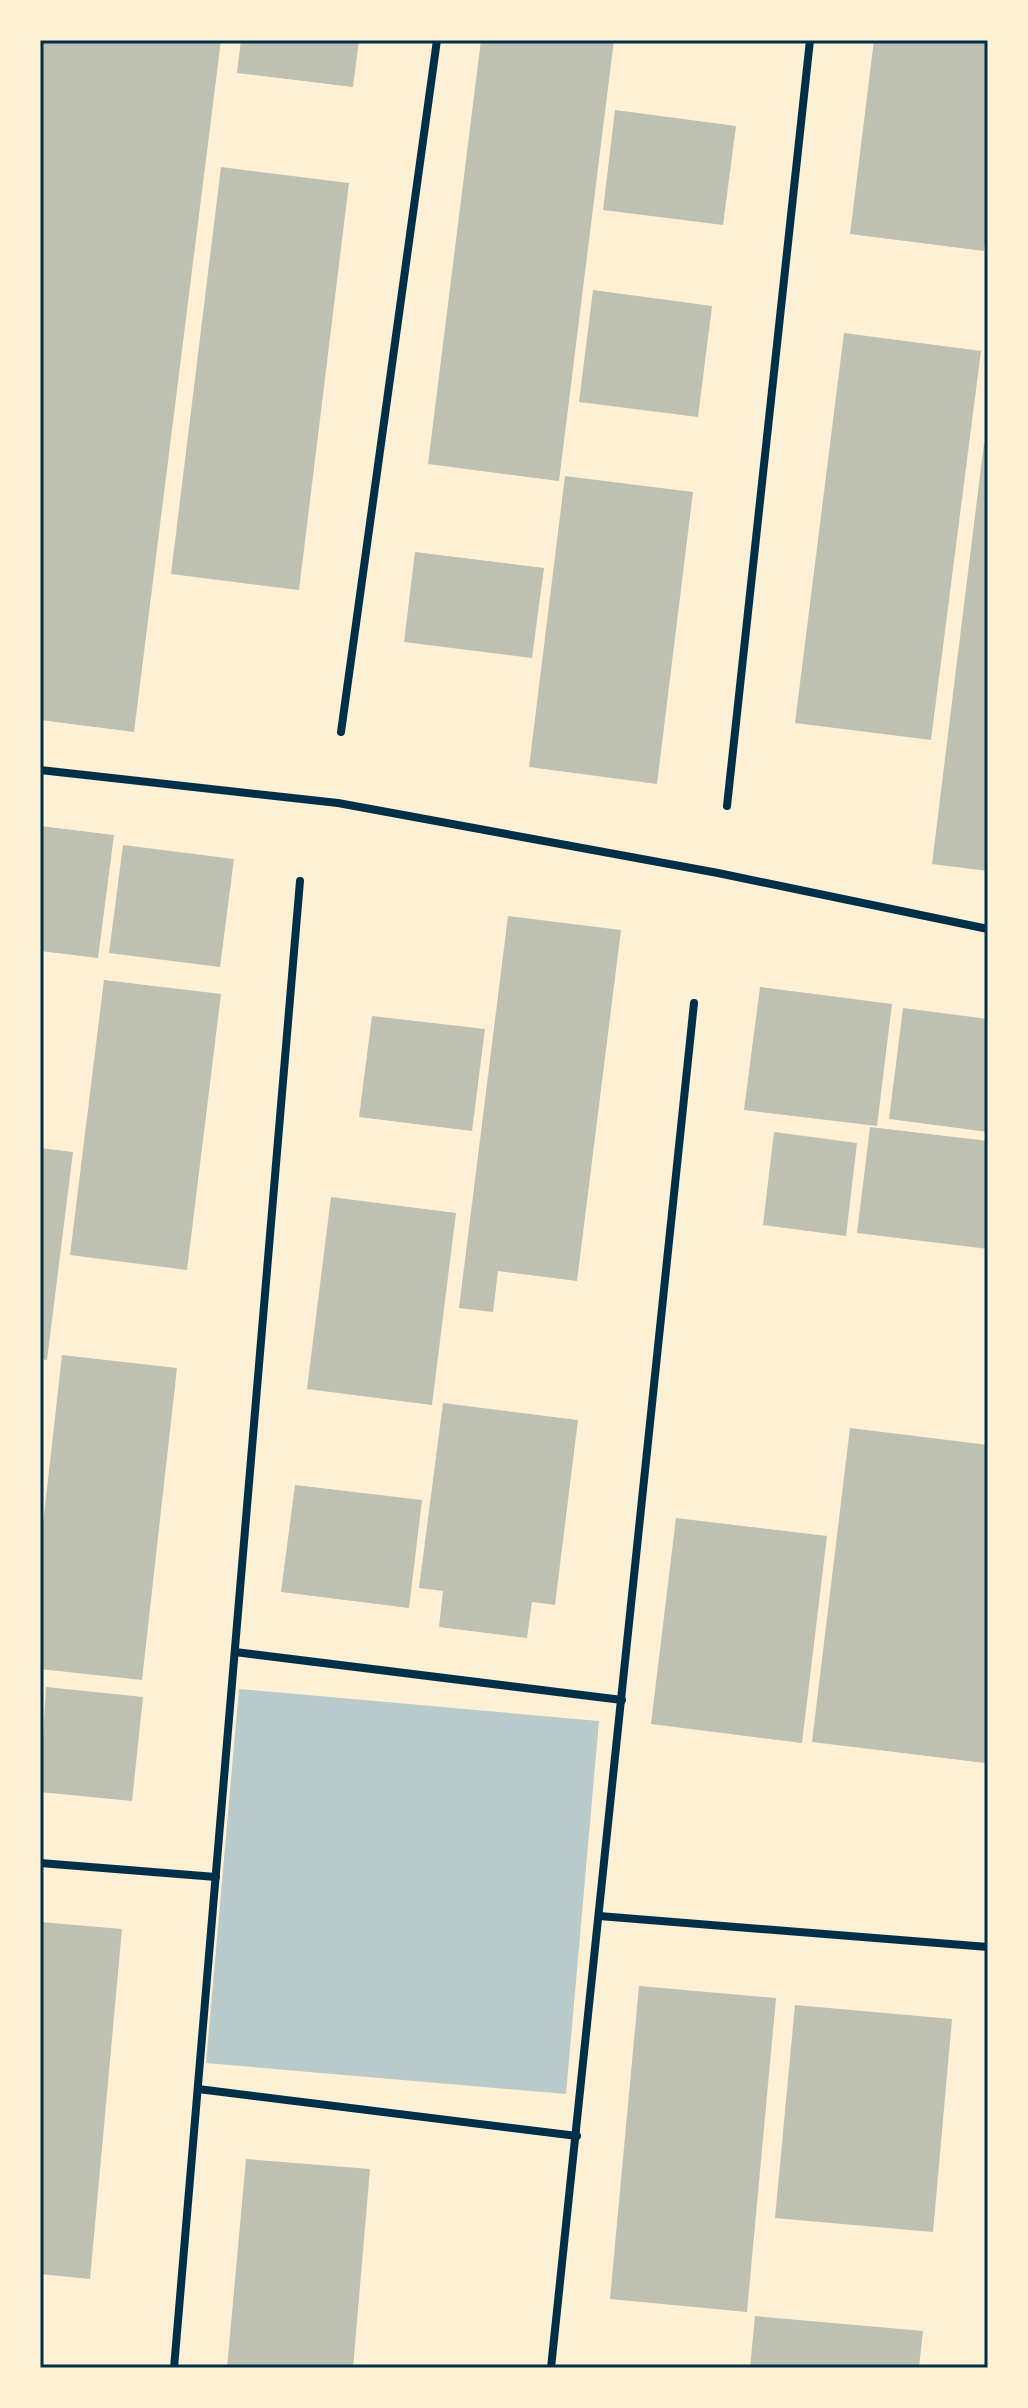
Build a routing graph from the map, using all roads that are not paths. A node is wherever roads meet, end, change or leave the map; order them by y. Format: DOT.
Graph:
graph roads {
  1 [pos="437,40"];
  2 [pos="810,40"];
  3 [pos="341,732"];
  4 [pos="40,770"];
  5 [pos="727,806"];
  6 [pos="300,881"];
  7 [pos="988,929"];
  8 [pos="694,1003"];
  9 [pos="235,1652"];
  10 [pos="622,1700"];
  11 [pos="40,1863"];
  12 [pos="216,1877"];
  13 [pos="599,1916"];
  14 [pos="988,1947"];
  15 [pos="198,2089"];
  16 [pos="577,2136"];
  17 [pos="174,2368"];
  18 [pos="551,2368"];
  1 -- 3 [label="street"];
  2 -- 5 [label="street"];
  4 -- 7 [label="street"];
  6 -- 9 [label="street"];
  8 -- 10 [label="street"];
  9 -- 10 [label="street"];
  9 -- 12 [label="street"];
  10 -- 13 [label="street"];
  11 -- 12 [label="street"];
  12 -- 15 [label="street"];
  13 -- 14 [label="street"];
  13 -- 16 [label="street"];
  15 -- 16 [label="street"];
  15 -- 17 [label="street"];
  16 -- 18 [label="street"];
}
